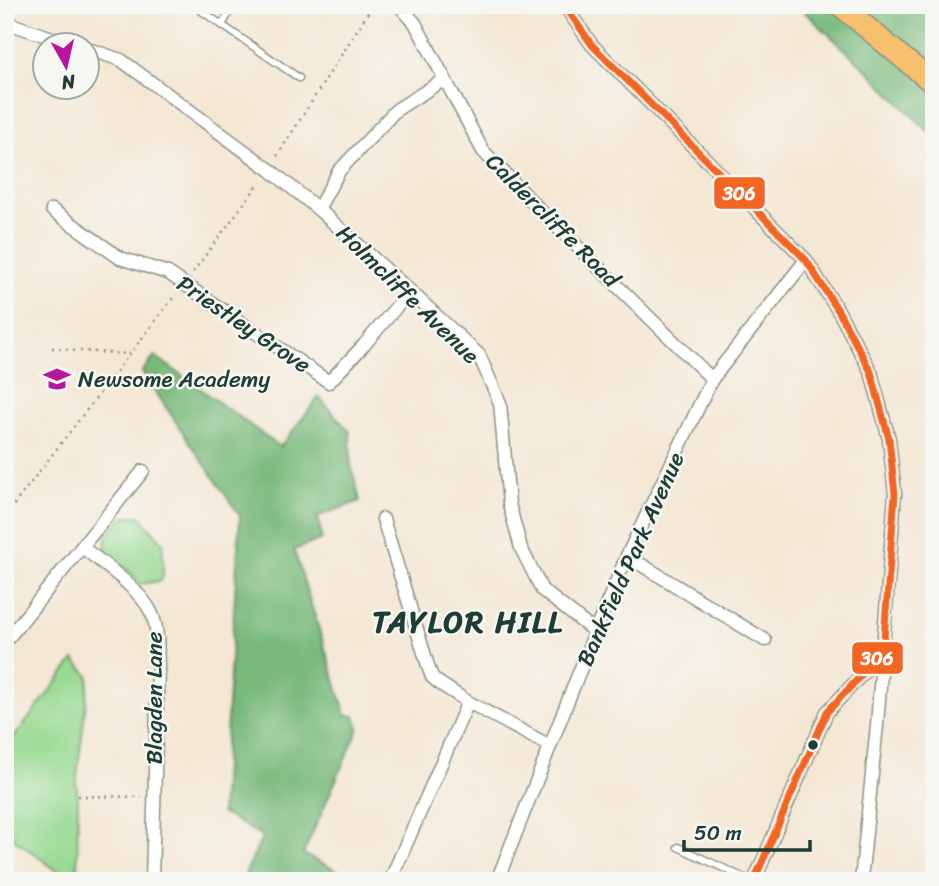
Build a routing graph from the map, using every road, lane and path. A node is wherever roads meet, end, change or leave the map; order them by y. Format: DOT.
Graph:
graph roads {
  1 [pos="193,5"];
  2 [pos="233,5"];
  3 [pos="373,5"];
  4 [pos="399,5"];
  5 [pos="564,5"];
  6 [pos="840,5"];
  7 [pos="5,22"];
  8 [pos="222,25"];
  9 [pos="35,32"];
  10 [pos="102,54"];
  11 [pos="299,78"];
  12 [pos="445,79"];
  13 [pos="934,84"];
  14 [pos="269,169"];
  15 [pos="318,209"];
  16 [pos="52,210"];
  17 [pos="806,260"];
  18 [pos="185,283"];
  19 [pos="410,290"];
  20 [pos="52,348"];
  21 [pos="129,355"];
  22 [pos="712,379"];
  23 [pos="144,471"];
  24 [pos="5,516"];
  25 [pos="383,519"];
  26 [pos="82,547"];
  27 [pos="627,556"];
  28 [pos="595,632"];
  29 [pos="765,640"];
  30 [pos="5,642"];
  31 [pos="883,652"];
  32 [pos="468,702"];
  33 [pos="550,746"];
  34 [pos="78,796"];
  35 [pos="153,798"];
  36 [pos="678,847"];
  37 [pos="401,855"];
  38 [pos="415,860"];
  39 [pos="152,881"];
  40 [pos="390,881"];
  41 [pos="497,881"];
  42 [pos="752,881"];
  43 [pos="861,881"];
  1 -- 8 [label="lane"];
  2 -- 8 [label="lane"];
  3 -- 14 [label="path"];
  4 -- 12 [label="street, Caldercliffe Road"];
  5 -- 17 [label="street"];
  6 -- 13 [label="main road"];
  7 -- 9 [label="street"];
  8 -- 11 [label="lane"];
  10 -- 14 [label="street, Holmcliffe Avenue"];
  12 -- 15 [label="street"];
  12 -- 22 [label="street, Caldercliffe Road"];
  14 -- 15 [label="street, Holmcliffe Avenue"];
  14 -- 18 [label="path"];
  15 -- 19 [label="street, Holmcliffe Avenue"];
  16 -- 18 [label="street, Priestley Grove"];
  17 -- 22 [label="street, Bankfield Park Avenue"];
  17 -- 31 [label="street"];
  18 -- 19 [label="street, Priestley Grove"];
  18 -- 21 [label="path"];
  19 -- 28 [label="street, Holmcliffe Avenue"];
  20 -- 21 [label="path"];
  21 -- 24 [label="path"];
  22 -- 27 [label="street, Bankfield Park Avenue"];
  23 -- 26 [label="street"];
  25 -- 32 [label="street"];
  26 -- 30 [label="street"];
  26 -- 35 [label="street, Blagden Lane"];
  27 -- 28 [label="street, Bankfield Park Avenue"];
  27 -- 29 [label="street"];
  28 -- 33 [label="street, Bankfield Park Avenue"];
  31 -- 42 [label="street"];
  31 -- 43 [label="street"];
  32 -- 33 [label="street"];
  32 -- 37 [label="street"];
  33 -- 41 [label="street, Bankfield Park Avenue"];
  34 -- 35 [label="path"];
  35 -- 39 [label="street, Blagden Lane"];
  36 -- 42 [label="lane"];
  37 -- 38 [label="street"];
  37 -- 40 [label="street"];
}
